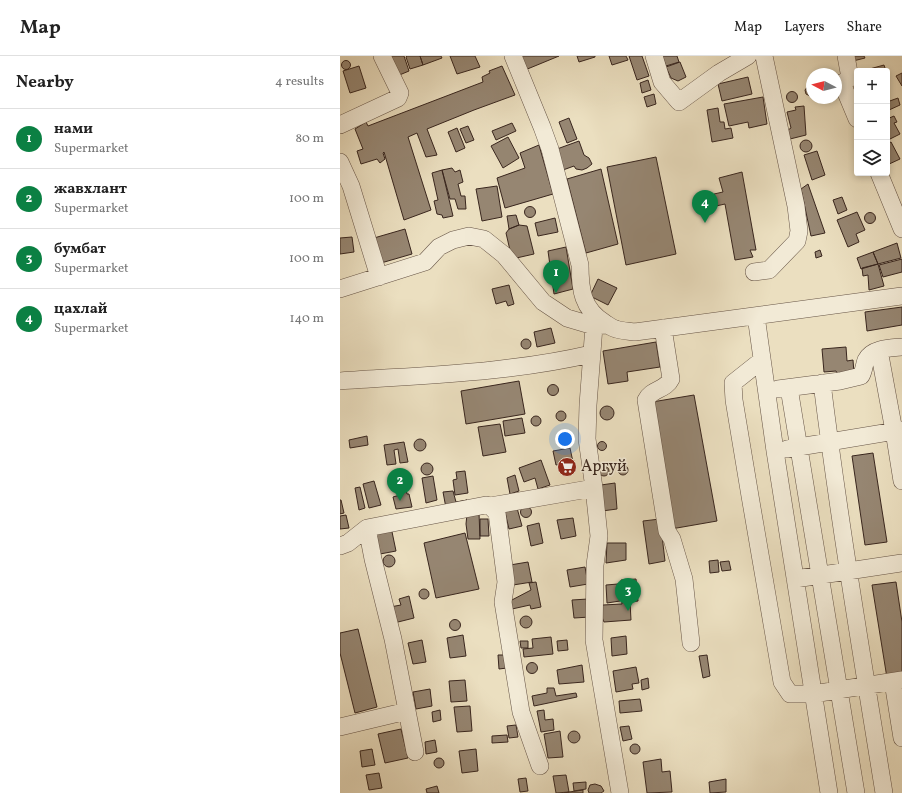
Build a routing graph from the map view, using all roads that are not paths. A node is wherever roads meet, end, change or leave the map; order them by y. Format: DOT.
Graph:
graph roads {
  1 [pos="382,56"];
  2 [pos="514,56"];
  3 [pos="654,56"];
  4 [pos="748,56"];
  5 [pos="764,56"];
  6 [pos="846,56"];
  7 [pos="854,112"];
  8 [pos="340,124"];
  9 [pos="340,162"];
  10 [pos="880,176"];
  11 [pos="902,229"];
  12 [pos="754,272"];
  13 [pos="379,277"];
  14 [pos="340,289"];
  15 [pos="902,296"];
  16 [pos="756,316"];
  17 [pos="601,325"];
  18 [pos="663,328"];
  19 [pos="902,347"];
  20 [pos="879,350"];
  21 [pos="591,354"];
  22 [pos="762,360"];
  23 [pos="340,381"];
  24 [pos="822,383"];
  25 [pos="789,388"];
  26 [pos="766,391"];
  27 [pos="898,431"];
  28 [pos="829,442"];
  29 [pos="798,447"];
  30 [pos="775,451"];
  31 [pos="902,481"];
  32 [pos="594,488"];
  33 [pos="490,506"];
  34 [pos="368,528"];
  35 [pos="340,546"];
  36 [pos="902,563"];
  37 [pos="848,571"];
  38 [pos="821,575"];
  39 [pos="796,579"];
  40 [pos="691,643"];
  41 [pos="897,681"];
  42 [pos="867,686"];
  43 [pos="839,690"];
  44 [pos="813,694"];
  45 [pos="407,712"];
  46 [pos="340,728"];
  47 [pos="902,738"];
  48 [pos="415,752"];
  49 [pos="540,766"];
  50 [pos="620,793"];
  51 [pos="828,793"];
  52 [pos="856,793"];
  53 [pos="884,793"];
  1 -- 8 [label="street"];
  2 -- 17 [label="street"];
  3 -- 4 [label="street"];
  5 -- 12 [label="street"];
  6 -- 7 [label="street"];
  9 -- 13 [label="street"];
  10 -- 11 [label="street"];
  13 -- 14 [label="street"];
  13 -- 17 [label="street"];
  15 -- 16 [label="street"];
  16 -- 18 [label="street"];
  16 -- 22 [label="street"];
  17 -- 18 [label="street"];
  17 -- 21 [label="street"];
  18 -- 40 [label="street"];
  19 -- 20 [label="street"];
  20 -- 24 [label="street"];
  20 -- 27 [label="street"];
  21 -- 23 [label="street"];
  21 -- 32 [label="street"];
  22 -- 26 [label="street"];
  22 -- 44 [label="street"];
  24 -- 25 [label="street"];
  24 -- 28 [label="street"];
  25 -- 26 [label="street"];
  25 -- 29 [label="street"];
  26 -- 30 [label="street"];
  27 -- 28 [label="street"];
  27 -- 31 [label="street"];
  28 -- 29 [label="street"];
  28 -- 37 [label="street"];
  29 -- 30 [label="street"];
  29 -- 38 [label="street"];
  30 -- 39 [label="street"];
  32 -- 33 [label="street"];
  32 -- 50 [label="street"];
  33 -- 34 [label="street"];
  33 -- 49 [label="street"];
  34 -- 35 [label="street"];
  34 -- 45 [label="street"];
  36 -- 37 [label="street"];
  37 -- 38 [label="street"];
  37 -- 42 [label="street"];
  38 -- 39 [label="street"];
  38 -- 43 [label="street"];
  39 -- 44 [label="street"];
  41 -- 42 [label="street"];
  41 -- 47 [label="street"];
  42 -- 43 [label="street"];
  42 -- 53 [label="street"];
  43 -- 44 [label="street"];
  43 -- 52 [label="street"];
  44 -- 51 [label="street"];
  45 -- 46 [label="street"];
  45 -- 48 [label="street"];
}
